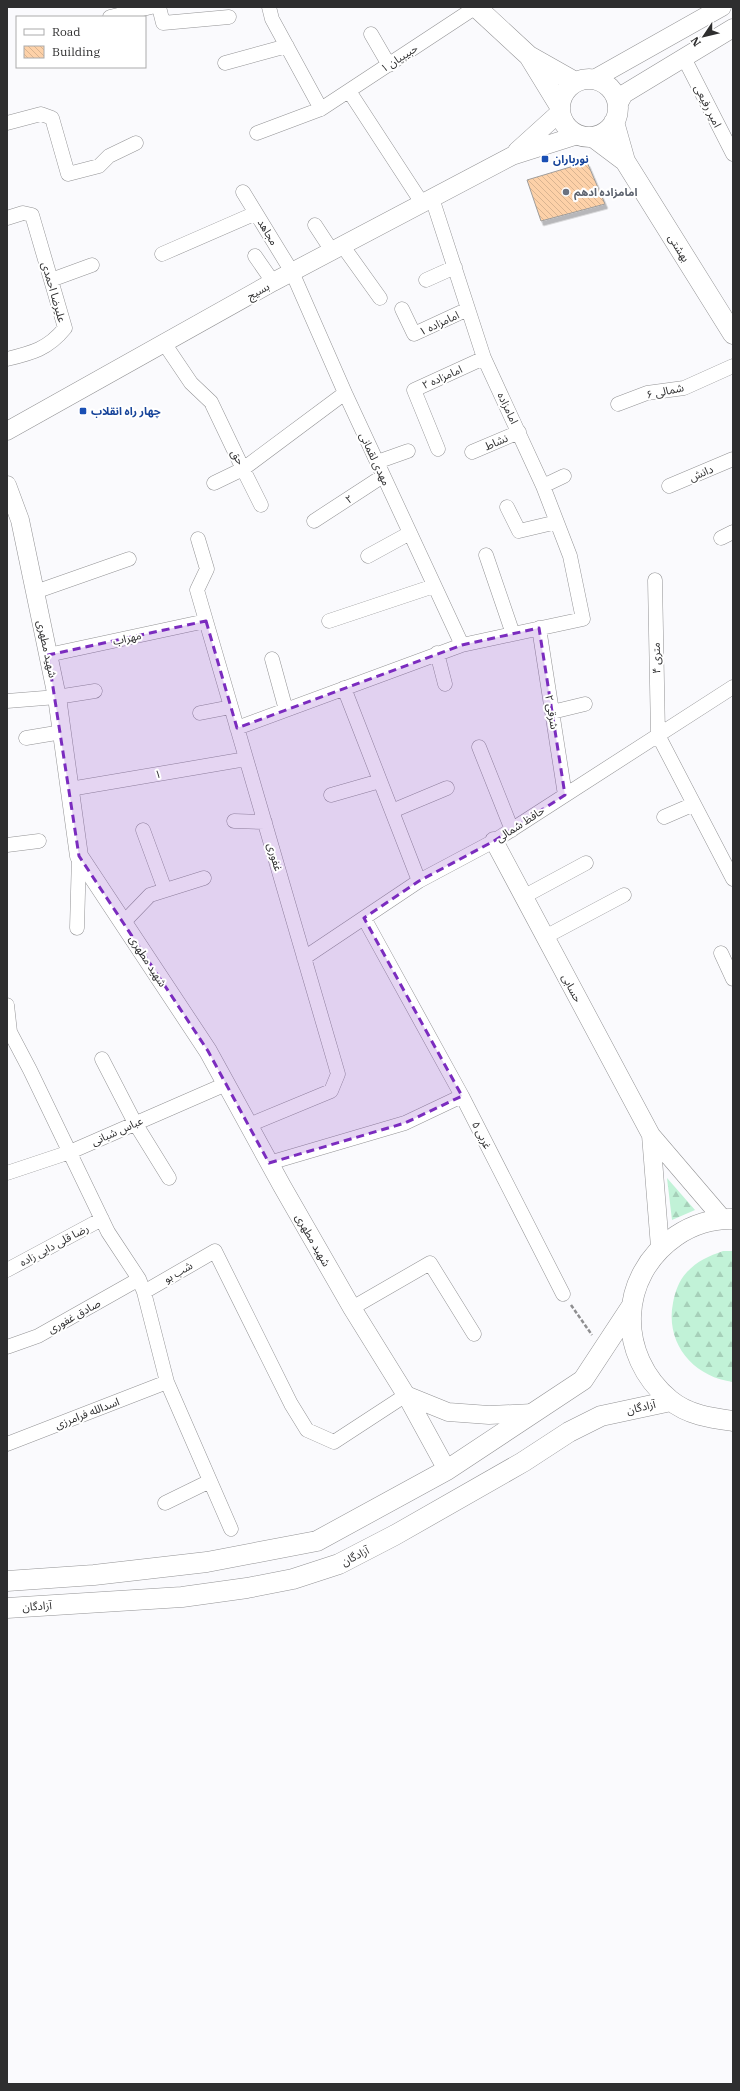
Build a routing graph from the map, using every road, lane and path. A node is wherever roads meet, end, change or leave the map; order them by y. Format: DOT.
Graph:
graph roads {
  1 [pos="151,7"];
  2 [pos="159,7"];
  3 [pos="269,7"];
  4 [pos="476,7"];
  5 [pos="722,7"];
  6 [pos="114,16"];
  7 [pos="230,16"];
  8 [pos="733,28"];
  9 [pos="371,34"];
  10 [pos="287,46"];
  11 [pos="529,56"];
  12 [pos="684,58"];
  13 [pos="224,63"];
  14 [pos="389,65"];
  15 [pos="594,79"];
  16 [pos="574,82"];
  17 [pos="349,91"];
  18 [pos="321,109"];
  19 [pos="559,109"];
  20 [pos="616,114"];
  21 [pos="7,123"];
  22 [pos="257,133"];
  23 [pos="585,136"];
  24 [pos="136,144"];
  25 [pos="733,154"];
  26 [pos="512,156"];
  27 [pos="625,162"];
  28 [pos="243,192"];
  29 [pos="427,200"];
  30 [pos="256,213"];
  31 [pos="7,218"];
  32 [pos="314,225"];
  33 [pos="337,248"];
  34 [pos="162,254"];
  35 [pos="255,256"];
  36 [pos="92,265"];
  37 [pos="455,267"];
  38 [pos="292,272"];
  39 [pos="51,280"];
  40 [pos="426,280"];
  41 [pos="273,282"];
  42 [pos="380,298"];
  43 [pos="402,309"];
  44 [pos="468,309"];
  45 [pos="733,334"];
  46 [pos="164,343"];
  47 [pos="484,358"];
  48 [pos="7,359"];
  49 [pos="733,366"];
  50 [pos="345,393"];
  51 [pos="618,404"];
  52 [pos="7,431"];
  53 [pos="519,432"];
  54 [pos="438,449"];
  55 [pos="408,451"];
  56 [pos="472,452"];
  57 [pos="733,459"];
  58 [pos="377,462"];
  59 [pos="243,469"];
  60 [pos="383,476"];
  61 [pos="564,476"];
  62 [pos="214,483"];
  63 [pos="7,485"];
  64 [pos="543,486"];
  65 [pos="669,486"];
  66 [pos="261,505"];
  67 [pos="507,507"];
  68 [pos="314,521"];
  69 [pos="557,522"];
  70 [pos="410,533"];
  71 [pos="198,539"];
  72 [pos="486,555"];
  73 [pos="368,556"];
  74 [pos="129,560"];
  75 [pos="655,580"];
  76 [pos="434,586"];
  77 [pos="35,592"];
  78 [pos="206,621"];
  79 [pos="329,621"];
  80 [pos="539,628"];
  81 [pos="512,634"];
  82 [pos="462,645"];
  83 [pos="438,653"];
  84 [pos="48,655"];
  85 [pos="272,659"];
  86 [pos="445,684"];
  87 [pos="733,687"];
  88 [pos="344,688"];
  89 [pos="95,691"];
  90 [pos="57,697"];
  91 [pos="7,700"];
  92 [pos="585,704"];
  93 [pos="231,707"];
  94 [pos="286,710"];
  95 [pos="552,712"];
  96 [pos="200,713"];
  97 [pos="237,728"];
  98 [pos="62,732"];
  99 [pos="658,735"];
  100 [pos="26,738"];
  101 [pos="479,746"];
  102 [pos="246,759"];
  103 [pos="380,781"];
  104 [pos="448,788"];
  105 [pos="70,789"];
  106 [pos="332,795"];
  107 [pos="565,795"];
  108 [pos="694,804"];
  109 [pos="392,811"];
  110 [pos="664,817"];
  111 [pos="234,821"];
  112 [pos="264,822"];
  113 [pos="143,830"];
  114 [pos="512,830"];
  115 [pos="39,841"];
  116 [pos="494,841"];
  117 [pos="7,845"];
  118 [pos="79,856"];
  119 [pos="586,863"];
  120 [pos="204,878"];
  121 [pos="733,879"];
  122 [pos="419,882"];
  123 [pos="165,890"];
  124 [pos="624,895"];
  125 [pos="523,897"];
  126 [pos="364,918"];
  127 [pos="123,923"];
  128 [pos="77,928"];
  129 [pos="545,937"];
  130 [pos="721,953"];
  131 [pos="304,958"];
  132 [pos="733,979"];
  133 [pos="7,1005"];
  134 [pos="102,1059"];
  135 [pos="226,1084"];
  136 [pos="462,1096"];
  137 [pos="135,1123"];
  138 [pos="249,1126"];
  139 [pos="651,1135"];
  140 [pos="70,1152"];
  141 [pos="269,1163"];
  142 [pos="7,1173"];
  143 [pos="169,1178"];
  144 [pos="728,1218"];
  145 [pos="102,1219"];
  146 [pos="660,1247"];
  147 [pos="7,1270"];
  148 [pos="138,1279"];
  149 [pos="144,1292"];
  150 [pos="564,1294"];
  151 [pos="631,1307"];
  152 [pos="352,1308"];
  153 [pos="474,1334"];
  154 [pos="7,1347"];
  155 [pos="603,1351"];
  156 [pos="167,1382"];
  157 [pos="406,1395"];
  158 [pos="671,1401"];
  159 [pos="533,1413"];
  160 [pos="733,1421"];
  161 [pos="7,1444"];
  162 [pos="447,1470"];
  163 [pos="210,1481"];
  164 [pos="165,1503"];
  165 [pos="231,1529"];
  166 [pos="7,1582"];
  167 [pos="7,1608"];
  1 -- 6 [label="street"];
  2 -- 7 [label="street"];
  3 -- 10 [label="street"];
  4 -- 11 [label="main road"];
  4 -- 14 [label="street, حبیبیان ۱"];
  5 -- 15 [label="street"];
  8 -- 12 [label="street"];
  9 -- 14 [label="street"];
  10 -- 13 [label="street"];
  10 -- 18 [label="street"];
  11 -- 16 [label="main road"];
  11 -- 19 [label="main road"];
  12 -- 20 [label="street"];
  12 -- 25 [label="street, امیر رفیعی"];
  14 -- 17 [label="street, حبیبیان ۱"];
  15 -- 16 [label="main road"];
  15 -- 20 [label="main road"];
  16 -- 19 [label="main road"];
  17 -- 18 [label="street, حبیبیان ۱"];
  17 -- 29 [label="street, امامزاده"];
  18 -- 22 [label="street, حبیبیان ۱"];
  19 -- 23 [label="main road"];
  19 -- 26 [label="street"];
  20 -- 23 [label="main road"];
  20 -- 27 [label="main road"];
  21 -- 24 [label="street"];
  23 -- 26 [label="street"];
  23 -- 27 [label="main road"];
  26 -- 29 [label="street, بسیج"];
  27 -- 45 [label="main road, بهشتی"];
  28 -- 30 [label="street, مجاهد"];
  29 -- 33 [label="street, بسیج"];
  29 -- 37 [label="street, امامزاده"];
  30 -- 34 [label="street"];
  30 -- 38 [label="street, مجاهد"];
  31 -- 39 [label="street, علیرضا احمدی"];
  32 -- 33 [label="street"];
  33 -- 38 [label="street, بسیج"];
  33 -- 42 [label="street"];
  35 -- 41 [label="street"];
  36 -- 39 [label="street"];
  37 -- 40 [label="street"];
  37 -- 44 [label="street, امامزاده"];
  38 -- 41 [label="street, بسیج"];
  38 -- 50 [label="street, مهدی لقمانی"];
  39 -- 48 [label="street, علیرضا احمدی"];
  41 -- 46 [label="street, بسیج"];
  43 -- 44 [label="street, امامزاده ۱"];
  44 -- 47 [label="street, امامزاده"];
  46 -- 52 [label="street, بسیج"];
  46 -- 59 [label="street, حق"];
  47 -- 53 [label="street, امامزاده"];
  47 -- 54 [label="street, امامزاده ۲"];
  49 -- 51 [label="street, شمالی ۶"];
  50 -- 58 [label="street, مهدی لقمانی"];
  50 -- 59 [label="street, حق"];
  53 -- 56 [label="street, نشاط"];
  53 -- 64 [label="street, امامزاده"];
  55 -- 58 [label="street"];
  57 -- 65 [label="street, دانش"];
  58 -- 60 [label="street, مهدی لقمانی"];
  59 -- 62 [label="street"];
  59 -- 66 [label="street"];
  60 -- 68 [label="street, ۲"];
  60 -- 70 [label="street, مهدی لقمانی"];
  61 -- 64 [label="street"];
  63 -- 77 [label="street, شهید مطهری"];
  64 -- 69 [label="street, امامزاده"];
  67 -- 69 [label="street"];
  69 -- 80 [label="street, امامزاده"];
  70 -- 73 [label="street"];
  70 -- 76 [label="street, مهدی لقمانی"];
  71 -- 78 [label="street, غفوری"];
  72 -- 81 [label="street"];
  74 -- 77 [label="street"];
  75 -- 99 [label="street, ۴ متری"];
  76 -- 79 [label="street"];
  76 -- 82 [label="street, مهدی لقمانی"];
  77 -- 84 [label="street, شهید مطهری"];
  78 -- 84 [label="street, مهراب"];
  78 -- 93 [label="street, غفوری"];
  80 -- 81 [label="street"];
  80 -- 95 [label="street, ۲ شرقی"];
  81 -- 82 [label="street"];
  82 -- 83 [label="street"];
  83 -- 86 [label="street"];
  83 -- 88 [label="street"];
  84 -- 90 [label="street, شهید مطهری"];
  85 -- 94 [label="street"];
  87 -- 99 [label="street, حافظ شمالی"];
  88 -- 94 [label="street"];
  88 -- 103 [label="street"];
  89 -- 90 [label="street"];
  90 -- 91 [label="street"];
  90 -- 98 [label="street, شهید مطهری"];
  92 -- 95 [label="street"];
  93 -- 96 [label="street"];
  93 -- 97 [label="street, غفوری"];
  94 -- 97 [label="street"];
  95 -- 107 [label="street, ۲ شرقی"];
  97 -- 102 [label="street, غفوری"];
  98 -- 100 [label="street"];
  98 -- 105 [label="street, شهید مطهری"];
  99 -- 107 [label="street, حافظ شمالی"];
  99 -- 108 [label="street"];
  101 -- 114 [label="street"];
  102 -- 105 [label="street, ۱"];
  102 -- 112 [label="street, غفوری"];
  103 -- 106 [label="street"];
  103 -- 109 [label="street"];
  104 -- 109 [label="street"];
  105 -- 118 [label="street, شهید مطهری"];
  107 -- 114 [label="street, حافظ شمالی"];
  108 -- 110 [label="street"];
  108 -- 121 [label="street"];
  109 -- 122 [label="street"];
  111 -- 112 [label="street"];
  112 -- 131 [label="street, غفوری"];
  113 -- 123 [label="street"];
  114 -- 116 [label="street, حافظ شمالی"];
  115 -- 117 [label="street"];
  116 -- 122 [label="street, حافظ شمالی"];
  116 -- 125 [label="street, حسابی"];
  118 -- 127 [label="street, شهید مطهری"];
  118 -- 128 [label="street"];
  119 -- 125 [label="street"];
  120 -- 123 [label="street"];
  122 -- 126 [label="street, حافظ شمالی"];
  123 -- 127 [label="street"];
  124 -- 129 [label="street"];
  125 -- 129 [label="street, حسابی"];
  126 -- 131 [label="street, حافظ شمالی"];
  126 -- 136 [label="street, ۵ غربی"];
  127 -- 135 [label="street, شهید مطهری"];
  129 -- 139 [label="street, حسابی"];
  130 -- 132 [label="street"];
  131 -- 138 [label="street, غفوری"];
  133 -- 140 [label="street"];
  134 -- 137 [label="street"];
  135 -- 137 [label="street, عباس شبانی"];
  135 -- 138 [label="street, شهید مطهری"];
  136 -- 141 [label="street"];
  136 -- 150 [label="street, ۵ غربی"];
  137 -- 140 [label="street, عباس شبانی"];
  137 -- 143 [label="street"];
  138 -- 141 [label="street, شهید مطهری"];
  139 -- 144 [label="street, حسابی"];
  139 -- 146 [label="street, حسابی"];
  140 -- 142 [label="street, عباس شبانی"];
  140 -- 145 [label="street"];
  141 -- 152 [label="street, شهید مطهری"];
  144 -- 146 [label="main road"];
  145 -- 147 [label="street, رضا قلی دایی زاده"];
  145 -- 148 [label="street"];
  146 -- 151 [label="main road"];
  148 -- 149 [label="street"];
  148 -- 154 [label="street, صادق غفوری"];
  149 -- 156 [label="street"];
  149 -- 157 [label="street, شب بو"];
  150 -- 155 [label="path"];
  151 -- 155 [label="main road"];
  151 -- 158 [label="main road"];
  152 -- 153 [label="street"];
  152 -- 157 [label="street, شهید مطهری"];
  155 -- 159 [label="main road"];
  156 -- 161 [label="street, اسدالله فرامرزی"];
  156 -- 163 [label="street"];
  157 -- 159 [label="street"];
  157 -- 162 [label="street, شهید مطهری"];
  158 -- 160 [label="main road"];
  158 -- 167 [label="main road, آزادگان"];
  159 -- 162 [label="main road"];
  162 -- 166 [label="main road"];
  163 -- 164 [label="street"];
  163 -- 165 [label="street"];
}
